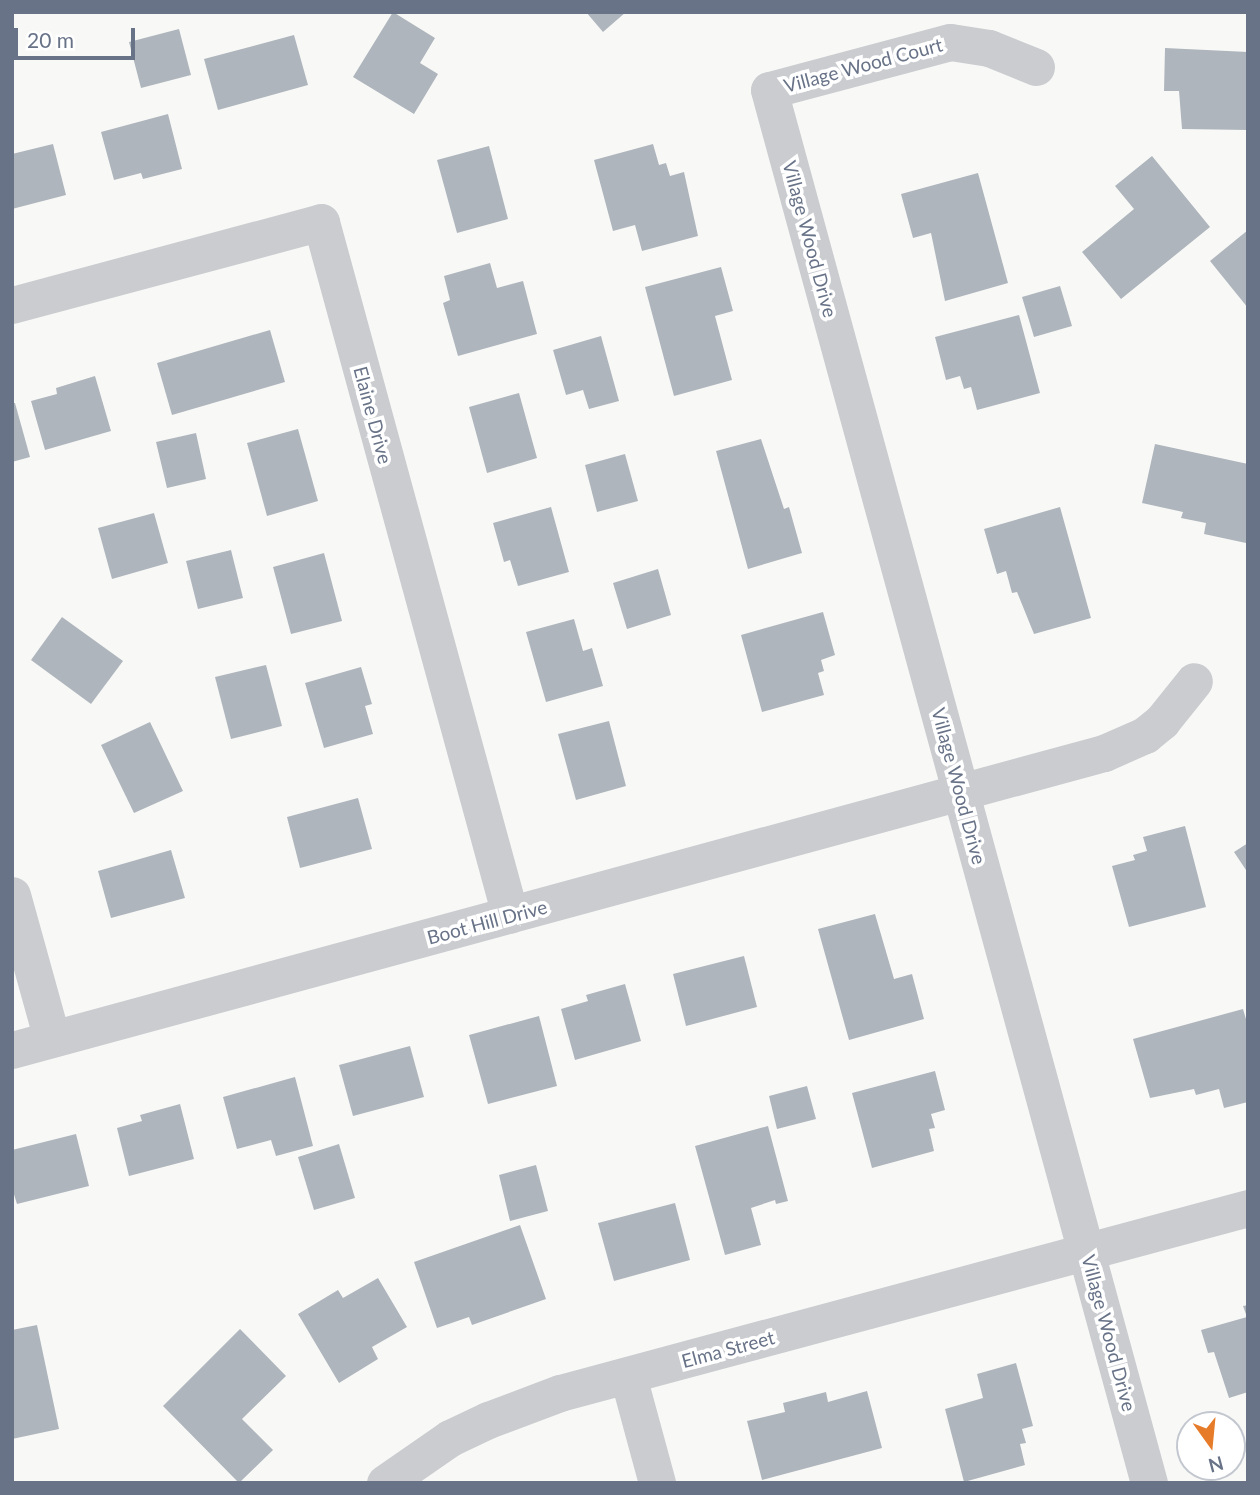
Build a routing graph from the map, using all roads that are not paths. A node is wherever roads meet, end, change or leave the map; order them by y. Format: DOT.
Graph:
graph roads {
  1 [pos="1036,67"];
  2 [pos="769,90"];
  3 [pos="12,305"];
  4 [pos="1194,681"];
  5 [pos="961,793"];
  6 [pos="12,895"];
  7 [pos="510,915"];
  8 [pos="52,1039"];
  9 [pos="12,1050"];
  10 [pos="1248,1208"];
  11 [pos="1086,1251"];
  12 [pos="628,1376"];
  13 [pos="385,1483"];
  14 [pos="657,1483"];
  15 [pos="1149,1483"];
  1 -- 2 [label="street, Village Wood Court"];
  2 -- 5 [label="street, Village Wood Drive"];
  3 -- 7 [label="street, Elaine Drive"];
  4 -- 5 [label="street, Boot Hill Drive"];
  5 -- 7 [label="street, Boot Hill Drive"];
  5 -- 11 [label="street, Village Wood Drive"];
  6 -- 8 [label="street"];
  7 -- 8 [label="street, Boot Hill Drive"];
  8 -- 9 [label="street, Boot Hill Drive"];
  10 -- 11 [label="street, Elma Street"];
  11 -- 12 [label="street, Elma Street"];
  11 -- 15 [label="street, Village Wood Drive"];
  12 -- 13 [label="street, Elma Street"];
  12 -- 14 [label="street"];
}
